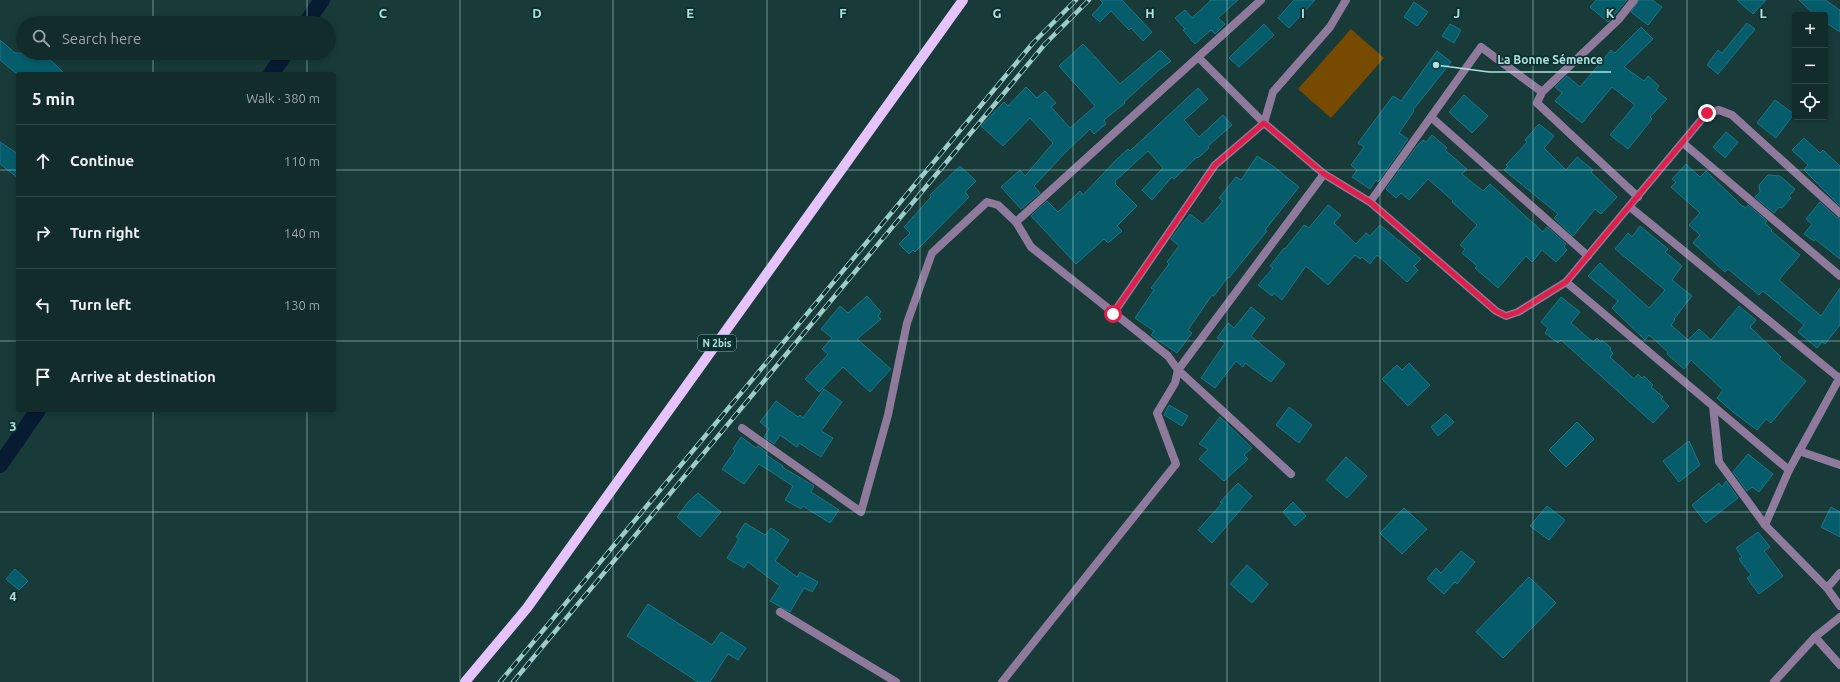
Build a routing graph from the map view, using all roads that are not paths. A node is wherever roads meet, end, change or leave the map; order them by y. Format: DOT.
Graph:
graph roads {
  1 [pos="963,0"];
  2 [pos="1262,0"];
  3 [pos="1346,0"];
  4 [pos="1634,0"];
  5 [pos="1199,58"];
  6 [pos="1542,92"];
  7 [pos="1431,117"];
  8 [pos="1264,123"];
  9 [pos="1683,143"];
  10 [pos="1324,174"];
  11 [pos="1638,197"];
  12 [pos="1370,202"];
  13 [pos="1630,206"];
  14 [pos="1840,213"];
  15 [pos="1016,222"];
  16 [pos="1588,256"];
  17 [pos="1840,276"];
  18 [pos="1566,282"];
  19 [pos="1113,314"];
  20 [pos="1178,370"];
  21 [pos="1840,377"];
  22 [pos="1713,406"];
  23 [pos="742,428"];
  24 [pos="1800,451"];
  25 [pos="1840,465"];
  26 [pos="1789,470"];
  27 [pos="1291,474"];
  28 [pos="1765,525"];
  29 [pos="1840,573"];
  30 [pos="1827,588"];
  31 [pos="1840,606"];
  32 [pos="780,612"];
  33 [pos="1840,617"];
  34 [pos="1815,637"];
  35 [pos="1840,665"];
  36 [pos="465,682"];
  37 [pos="896,682"];
  38 [pos="1002,682"];
  39 [pos="1774,682"];
  1 -- 36 [label="main road, N 2bis"];
  2 -- 5 [label="street"];
  3 -- 8 [label="street"];
  4 -- 6 [label="street"];
  5 -- 8 [label="street"];
  5 -- 15 [label="street"];
  6 -- 7 [label="street"];
  6 -- 11 [label="street"];
  7 -- 12 [label="street"];
  7 -- 16 [label="street"];
  8 -- 10 [label="street"];
  8 -- 19 [label="street"];
  9 -- 11 [label="street"];
  9 -- 14 [label="street"];
  9 -- 17 [label="street"];
  10 -- 12 [label="street"];
  10 -- 20 [label="street"];
  11 -- 13 [label="street"];
  12 -- 18 [label="street"];
  13 -- 16 [label="street"];
  13 -- 21 [label="street"];
  15 -- 19 [label="street"];
  15 -- 23 [label="street"];
  16 -- 18 [label="street"];
  18 -- 22 [label="street"];
  19 -- 20 [label="street"];
  20 -- 27 [label="street"];
  20 -- 38 [label="street"];
  21 -- 24 [label="street"];
  22 -- 26 [label="street"];
  22 -- 28 [label="street"];
  24 -- 25 [label="street"];
  24 -- 26 [label="street"];
  26 -- 28 [label="street"];
  28 -- 30 [label="street"];
  29 -- 30 [label="street"];
  30 -- 31 [label="street"];
  32 -- 37 [label="street"];
  33 -- 34 [label="street"];
  34 -- 35 [label="street"];
  34 -- 39 [label="street"];
}
